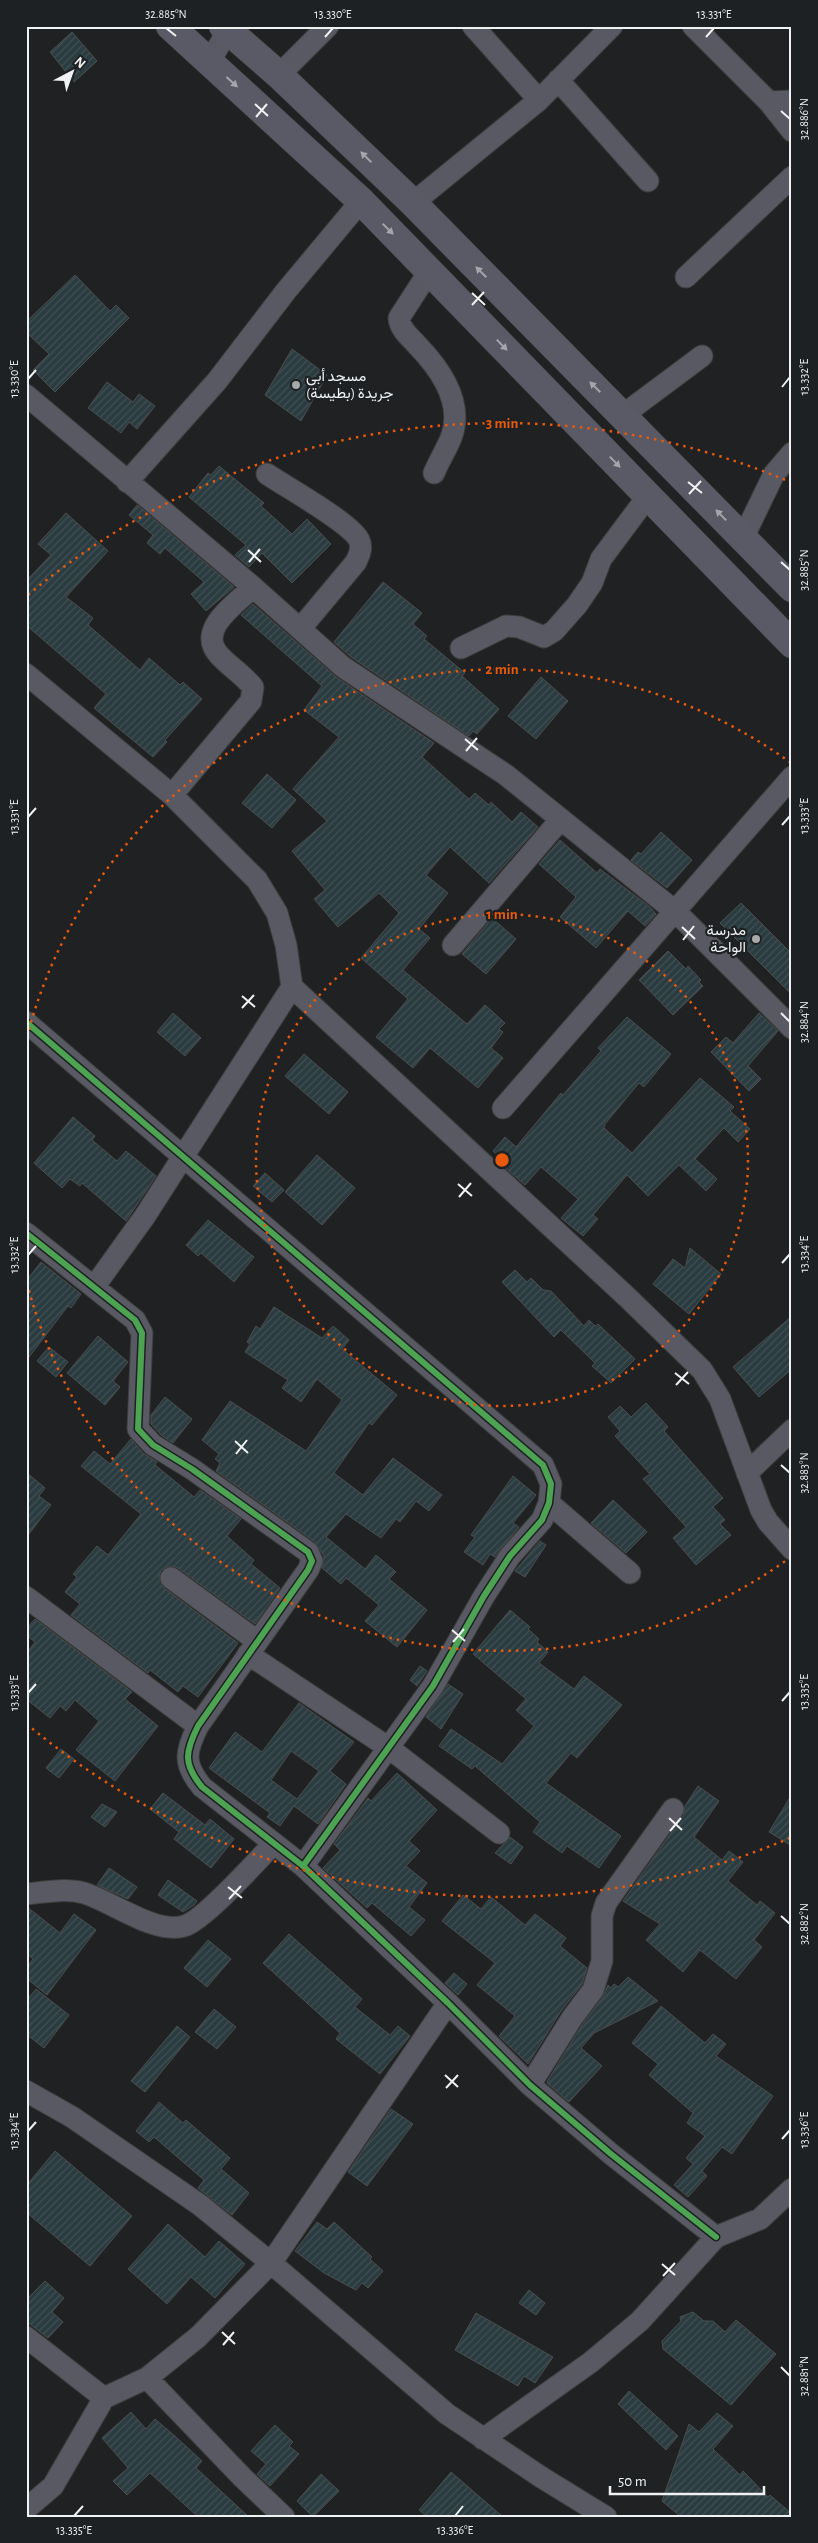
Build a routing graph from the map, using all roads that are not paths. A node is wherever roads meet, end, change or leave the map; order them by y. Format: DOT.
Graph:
graph roads {
  1 [pos="170,26"];
  2 [pos="328,26"];
  3 [pos="473,26"];
  4 [pos="612,26"];
  5 [pos="693,26"];
  6 [pos="227,28"];
  7 [pos="209,62"];
  8 [pos="279,75"];
  9 [pos="558,80"];
  10 [pos="539,100"];
  11 [pos="792,101"];
  12 [pos="769,102"];
  13 [pos="792,131"];
  14 [pos="792,177"];
  15 [pos="648,180"];
  16 [pos="361,201"];
  17 [pos="413,203"];
  18 [pos="430,270"];
  19 [pos="686,277"];
  20 [pos="702,356"];
  21 [pos="26,395"];
  22 [pos="623,415"];
  23 [pos="792,453"];
  24 [pos="434,473"];
  25 [pos="267,474"];
  26 [pos="127,482"];
  27 [pos="648,496"];
  28 [pos="744,538"];
  29 [pos="253,587"];
  30 [pos="792,588"];
  31 [pos="300,629"];
  32 [pos="792,644"];
  33 [pos="461,648"];
  34 [pos="26,674"];
  35 [pos="792,777"];
  36 [pos="172,795"];
  37 [pos="561,819"];
  38 [pos="676,912"];
  39 [pos="453,945"];
  40 [pos="292,988"];
  41 [pos="26,1022"];
  42 [pos="792,1028"];
  43 [pos="503,1108"];
  44 [pos="184,1156"];
  45 [pos="26,1234"];
  46 [pos="94,1287"];
  47 [pos="792,1430"];
  48 [pos="747,1473"];
  49 [pos="549,1504"];
  50 [pos="792,1549"];
  51 [pos="630,1573"];
  52 [pos="171,1578"];
  53 [pos="26,1597"];
  54 [pos="252,1648"];
  55 [pos="198,1726"];
  56 [pos="389,1748"];
  57 [pos="673,1809"];
  58 [pos="499,1833"];
  59 [pos="274,1842"];
  60 [pos="304,1866"];
  61 [pos="26,1894"];
  62 [pos="448,2003"];
  63 [pos="530,2085"];
  64 [pos="26,2090"];
  65 [pos="792,2189"];
  66 [pos="716,2237"];
  67 [pos="271,2263"];
  68 [pos="26,2337"];
  69 [pos="147,2378"];
  70 [pos="104,2398"];
  71 [pos="483,2439"];
  72 [pos="26,2509"];
  73 [pos="284,2517"];
  74 [pos="606,2517"];
  1 -- 7 [label="main road"];
  2 -- 8 [label="street"];
  3 -- 10 [label="street"];
  4 -- 9 [label="street"];
  5 -- 12 [label="street"];
  6 -- 7 [label="street"];
  6 -- 8 [label="main road"];
  7 -- 16 [label="main road, one-way"];
  17 -- 8 [label="main road, one-way"];
  9 -- 10 [label="street"];
  9 -- 15 [label="street"];
  10 -- 17 [label="street"];
  11 -- 12 [label="street"];
  12 -- 13 [label="street"];
  14 -- 19 [label="street"];
  16 -- 18 [label="main road, one-way"];
  16 -- 26 [label="street"];
  22 -- 17 [label="main road, one-way"];
  18 -- 24 [label="street"];
  18 -- 27 [label="main road, one-way"];
  20 -- 22 [label="street"];
  21 -- 26 [label="street"];
  28 -- 22 [label="main road, one-way"];
  23 -- 28 [label="street"];
  25 -- 31 [label="street"];
  26 -- 29 [label="street"];
  27 -- 32 [label="main road"];
  27 -- 33 [label="street"];
  28 -- 30 [label="main road"];
  29 -- 31 [label="street"];
  29 -- 36 [label="street"];
  31 -- 37 [label="street"];
  34 -- 36 [label="street"];
  35 -- 38 [label="street"];
  36 -- 40 [label="street"];
  37 -- 38 [label="street"];
  37 -- 39 [label="street"];
  38 -- 42 [label="street"];
  38 -- 43 [label="street"];
  40 -- 44 [label="street"];
  40 -- 48 [label="street"];
  41 -- 44 [label="street"];
  44 -- 46 [label="street"];
  44 -- 49 [label="street"];
  45 -- 46 [label="street"];
  46 -- 54 [label="street"];
  47 -- 48 [label="street"];
  48 -- 50 [label="street"];
  49 -- 51 [label="street"];
  49 -- 56 [label="street"];
  52 -- 54 [label="street"];
  53 -- 55 [label="street"];
  54 -- 55 [label="street"];
  54 -- 56 [label="street"];
  55 -- 59 [label="street"];
  56 -- 58 [label="street"];
  56 -- 60 [label="street"];
  57 -- 63 [label="street"];
  59 -- 60 [label="street"];
  59 -- 61 [label="street"];
  60 -- 62 [label="street"];
  62 -- 63 [label="street"];
  62 -- 67 [label="street"];
  63 -- 66 [label="street"];
  64 -- 67 [label="street"];
  65 -- 66 [label="street"];
  66 -- 71 [label="street"];
  67 -- 69 [label="street"];
  67 -- 71 [label="street"];
  68 -- 70 [label="street"];
  69 -- 70 [label="street"];
  69 -- 73 [label="street"];
  70 -- 72 [label="street"];
  71 -- 74 [label="street"];
}
